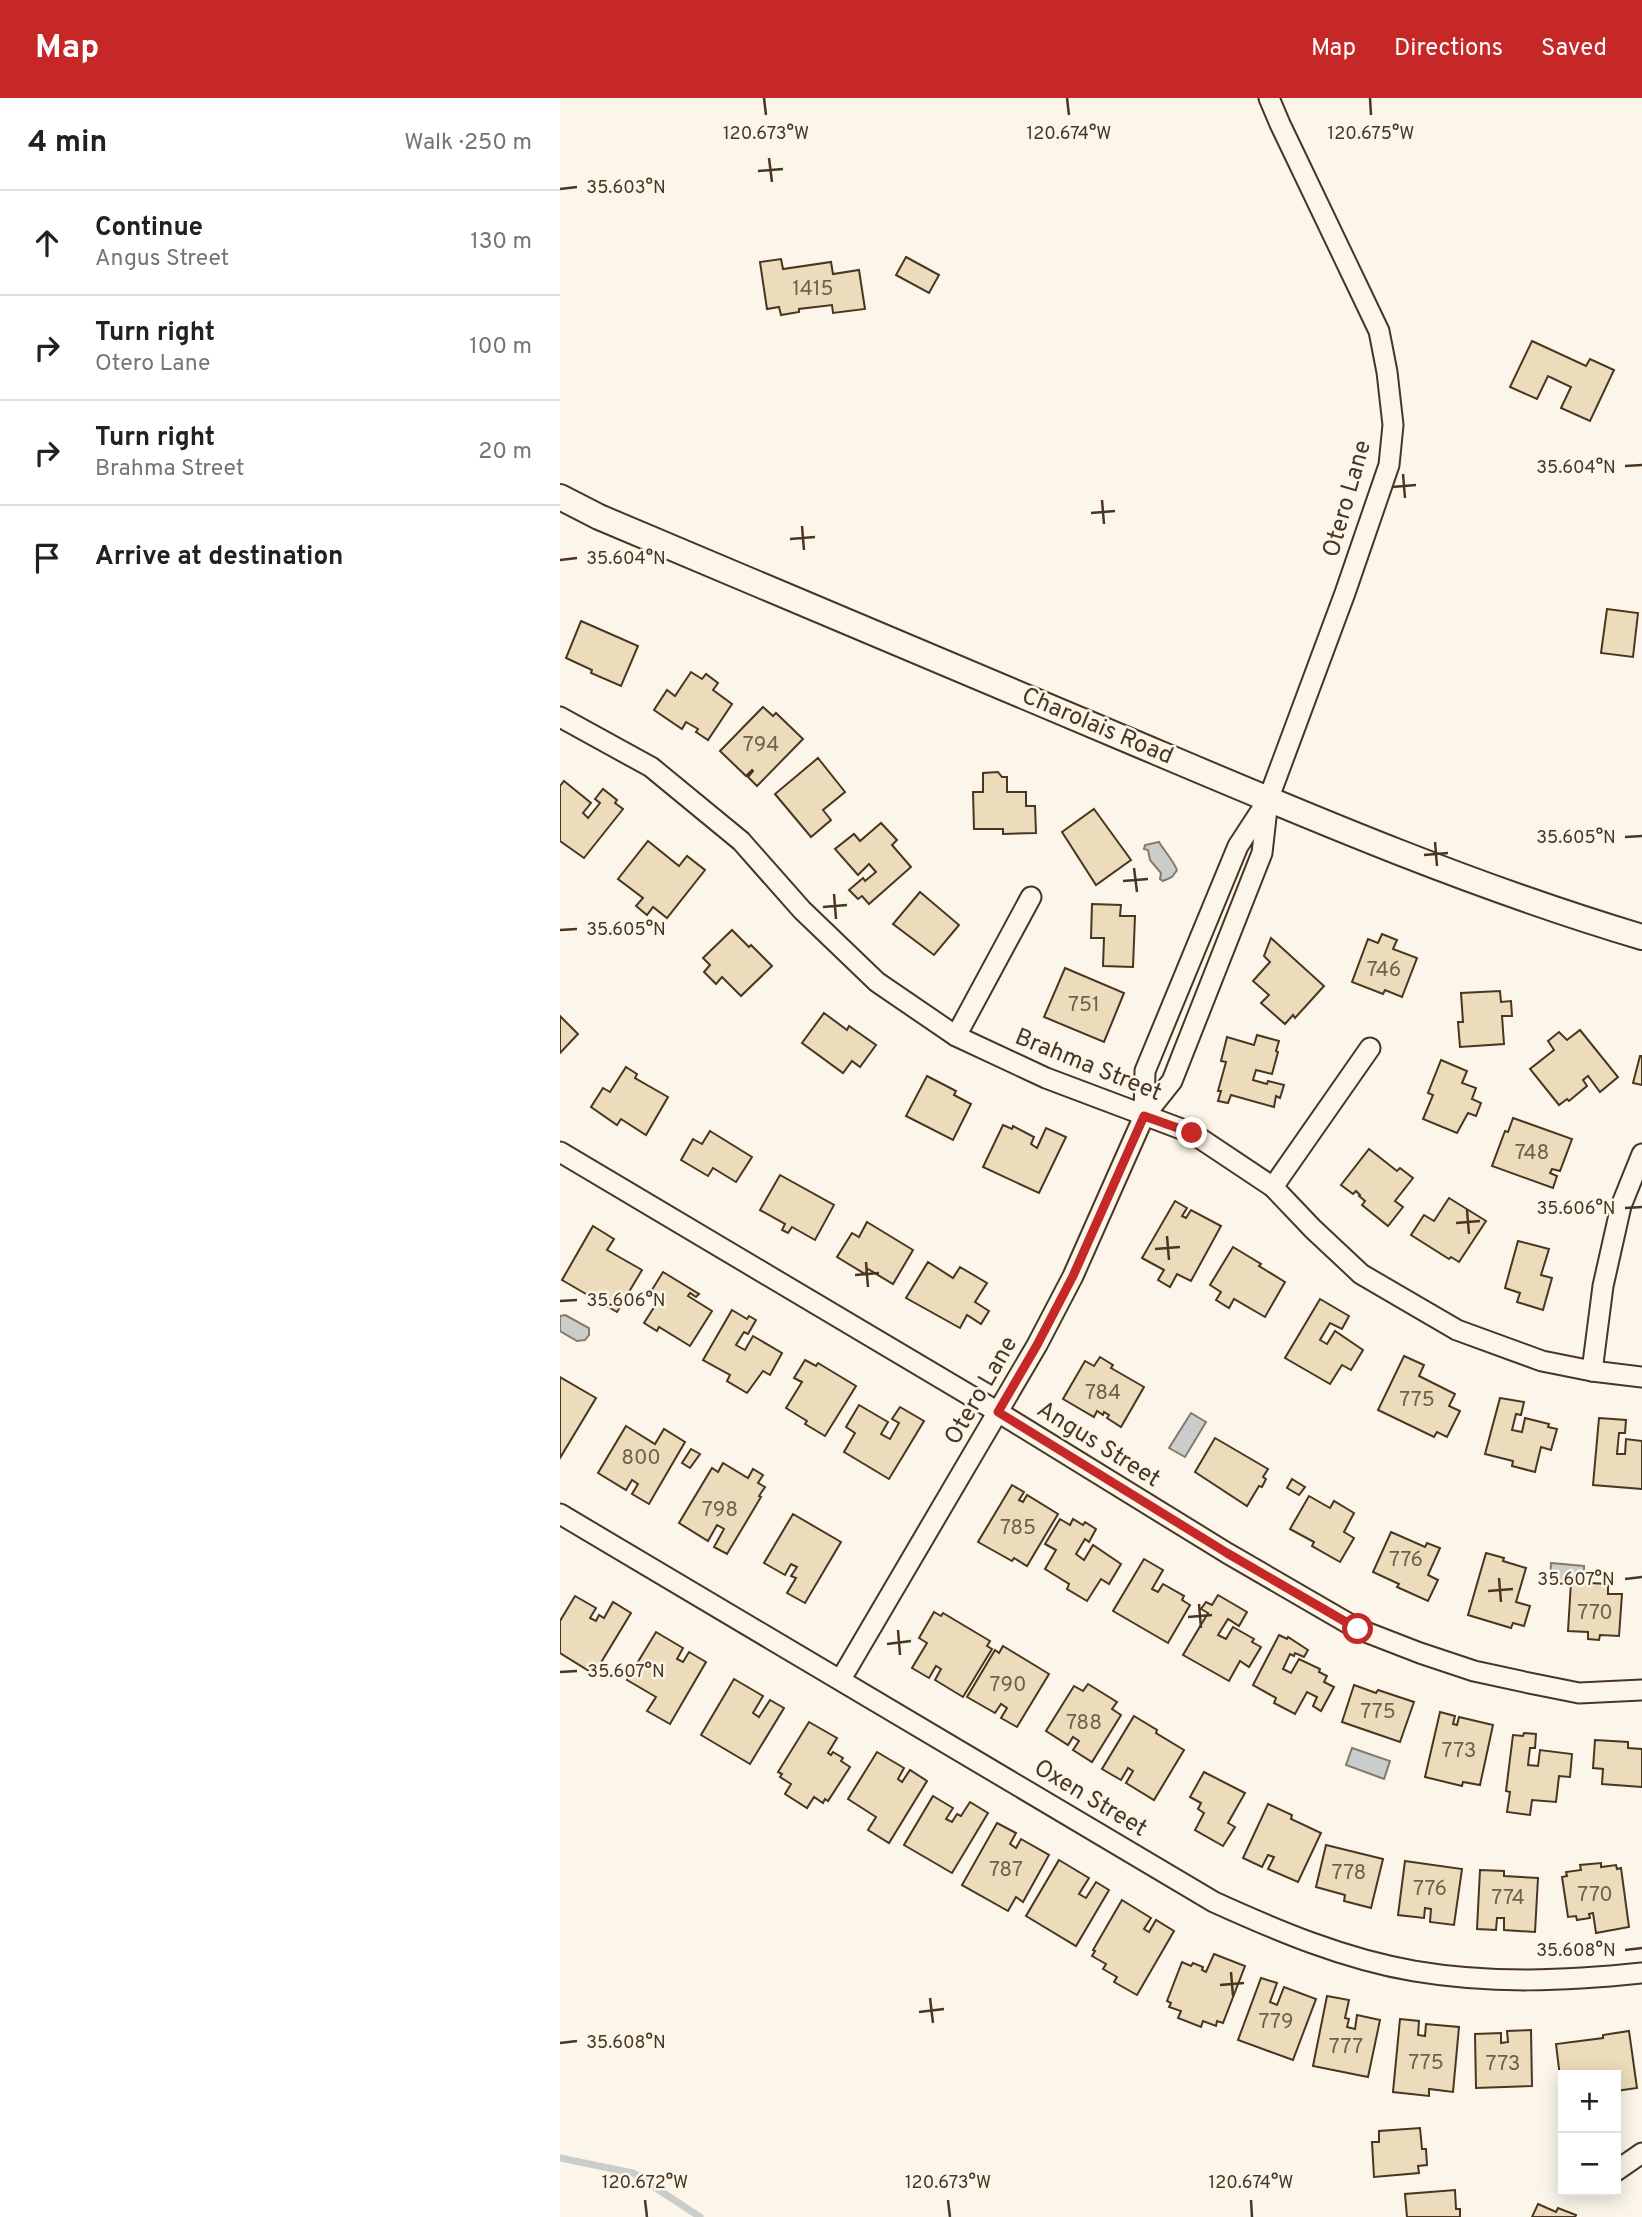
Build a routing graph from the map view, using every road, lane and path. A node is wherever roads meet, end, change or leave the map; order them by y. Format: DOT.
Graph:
graph roads {
  1 [pos="1269,98"];
  2 [pos="560,497"];
  3 [pos="560,717"];
  4 [pos="1268,800"];
  5 [pos="1031,897"];
  6 [pos="1642,937"];
  7 [pos="956,1036"];
  8 [pos="1370,1048"];
  9 [pos="1144,1116"];
  10 [pos="560,1152"];
  11 [pos="1642,1154"];
  12 [pos="1273,1187"];
  13 [pos="1592,1371"];
  14 [pos="1642,1377"];
  15 [pos="998,1412"];
  16 [pos="560,1514"];
  17 [pos="841,1679"];
  18 [pos="1642,1690"];
  19 [pos="1642,1973"];
  20 [pos="1642,2153"];
  21 [pos="1621,2168"];
  1 -- 4 [label="street, Otero Lane"];
  2 -- 4 [label="street, Charolais Road"];
  3 -- 7 [label="street, Brahma Street"];
  4 -- 6 [label="street, Charolais Road"];
  4 -- 9 [label="street, Otero Lane"];
  4 -- 9 [label="street, Otero Lane"];
  5 -- 7 [label="street"];
  7 -- 9 [label="street, Brahma Street"];
  8 -- 12 [label="street"];
  9 -- 12 [label="street, Brahma Street"];
  9 -- 15 [label="street, Otero Lane"];
  10 -- 15 [label="street, Angus Street"];
  11 -- 13 [label="street"];
  12 -- 13 [label="street, Brahma Street"];
  13 -- 14 [label="street, Brahma Street"];
  15 -- 17 [label="street, Otero Lane"];
  15 -- 18 [label="street, Angus Street"];
  16 -- 17 [label="street, Oxen Street"];
  17 -- 19 [label="street, Oxen Street"];
  20 -- 21 [label="street"];
}
